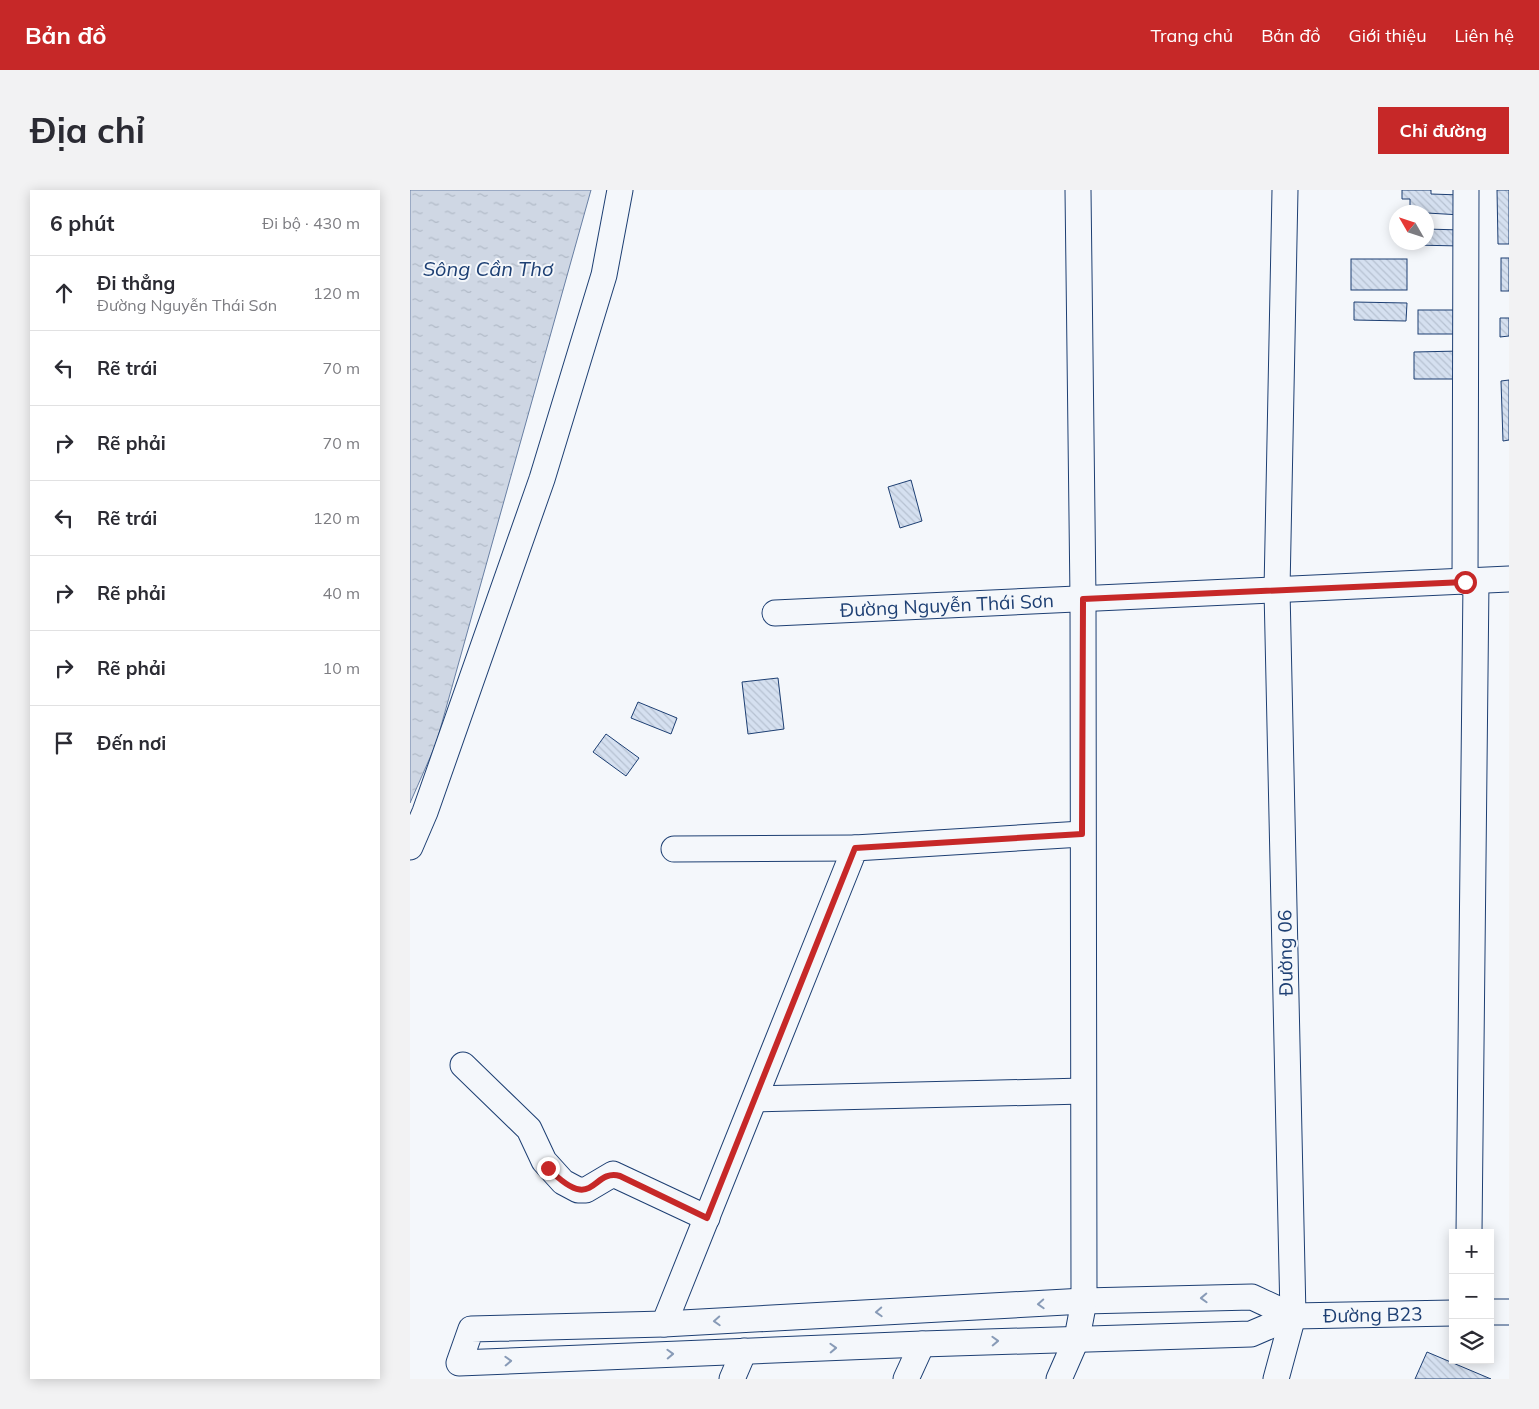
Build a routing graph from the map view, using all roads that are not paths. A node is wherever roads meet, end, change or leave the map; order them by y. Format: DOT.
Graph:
graph roads {
  1 [pos="620,190"];
  2 [pos="1078,190"];
  3 [pos="1285,190"];
  4 [pos="1466,190"];
  5 [pos="1509,580"];
  6 [pos="1470,581"];
  7 [pos="1277,590"];
  8 [pos="1083,599"];
  9 [pos="775,613"];
  10 [pos="1082,834"];
  11 [pos="410,847"];
  12 [pos="855,848"];
  13 [pos="674,849"];
  14 [pos="463,1065"];
  15 [pos="1083,1091"];
  16 [pos="755,1099"];
  17 [pos="707,1218"];
  18 [pos="1469,1229"];
  19 [pos="1084,1301"];
  20 [pos="1494,1312"];
  21 [pos="1509,1312"];
  22 [pos="1449,1313"];
  23 [pos="1293,1316"];
  24 [pos="664,1324"];
  25 [pos="1077,1338"];
  26 [pos="922,1344"];
  27 [pos="744,1351"];
  28 [pos="585,1368"];
  29 [pos="732,1379"];
  30 [pos="906,1379"];
  31 [pos="1059,1379"];
  32 [pos="1276,1379"];
  1 -- 11 [label="street"];
  2 -- 8 [label="street"];
  3 -- 7 [label="street, Đường 06"];
  4 -- 6 [label="street"];
  5 -- 6 [label="street, Đường Nguyễn Thái Sơn"];
  6 -- 7 [label="street, Đường Nguyễn Thái Sơn"];
  6 -- 18 [label="street"];
  7 -- 8 [label="street, Đường Nguyễn Thái Sơn"];
  7 -- 23 [label="street, Đường 06"];
  8 -- 9 [label="street, Đường Nguyễn Thái Sơn"];
  8 -- 10 [label="street"];
  10 -- 12 [label="street"];
  10 -- 15 [label="street"];
  12 -- 13 [label="street"];
  12 -- 16 [label="street"];
  14 -- 17 [label="street"];
  15 -- 16 [label="street"];
  15 -- 19 [label="street"];
  16 -- 17 [label="street"];
  17 -- 24 [label="street"];
  23 -- 19 [label="street, one-way"];
  19 -- 24 [label="street, one-way"];
  19 -- 25 [label="street"];
  20 -- 21 [label="street"];
  22 -- 23 [label="street, Đường B23"];
  23 -- 25 [label="street"];
  23 -- 32 [label="street, Đường 06"];
  24 -- 28 [label="street, one-way"];
  26 -- 25 [label="street, one-way"];
  25 -- 31 [label="street"];
  27 -- 26 [label="street, one-way"];
  26 -- 30 [label="street"];
  28 -- 27 [label="street, one-way"];
  27 -- 29 [label="street"];
}
